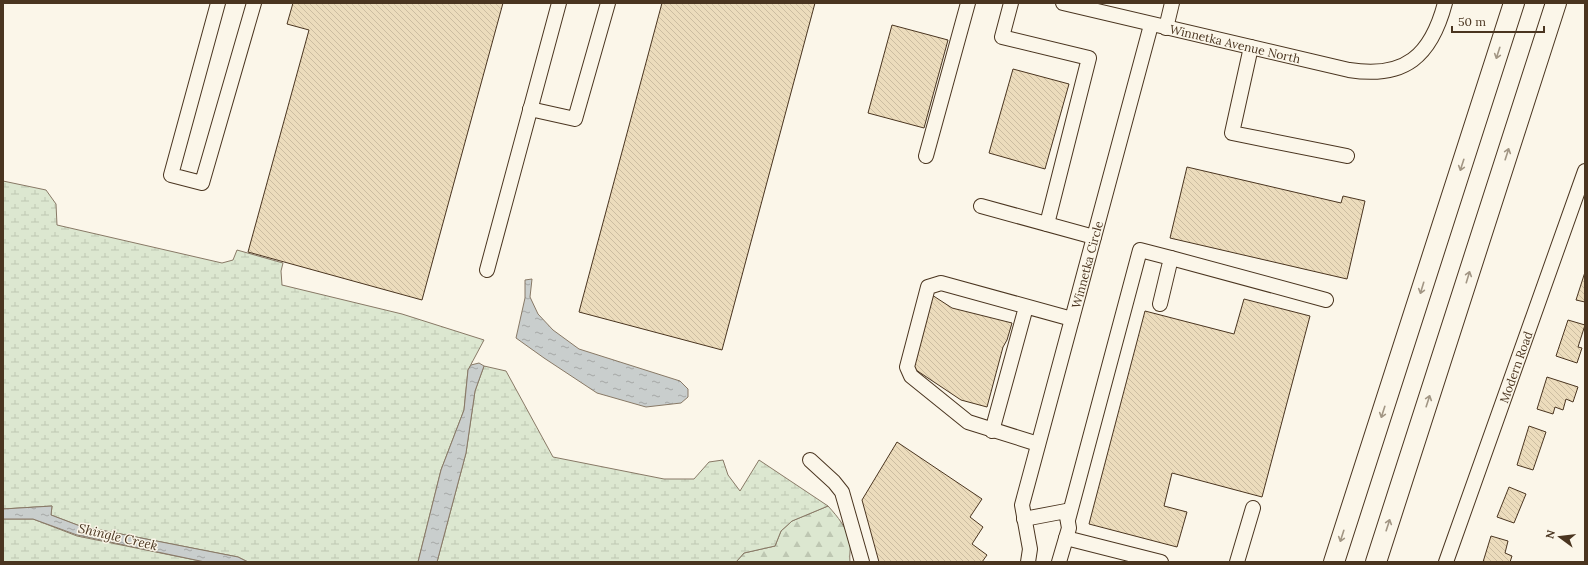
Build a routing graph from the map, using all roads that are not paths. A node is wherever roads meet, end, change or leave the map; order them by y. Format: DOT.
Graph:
graph roads {
  1 [pos="218,3"];
  2 [pos="254,3"];
  3 [pos="560,3"];
  4 [pos="608,3"];
  5 [pos="968,3"];
  6 [pos="1012,3"];
  7 [pos="1063,3"];
  8 [pos="1172,3"];
  9 [pos="1445,3"];
  10 [pos="1514,3"];
  11 [pos="1556,3"];
  12 [pos="1118,10"];
  13 [pos="1151,25"];
  14 [pos="1166,28"];
  15 [pos="1251,47"];
  16 [pos="530,109"];
  17 [pos="926,156"];
  18 [pos="1347,156"];
  19 [pos="1585,171"];
  20 [pos="981,206"];
  21 [pos="1047,224"];
  22 [pos="1094,237"];
  23 [pos="1171,258"];
  24 [pos="487,270"];
  25 [pos="1326,300"];
  26 [pos="1160,304"];
  27 [pos="1026,307"];
  28 [pos="1072,319"];
  29 [pos="992,431"];
  30 [pos="1038,444"];
  31 [pos="810,460"];
  32 [pos="1253,508"];
  33 [pos="1024,519"];
  34 [pos="1068,520"];
  35 [pos="1066,538"];
  36 [pos="862,562"];
  37 [pos="1028,562"];
  38 [pos="1059,562"];
  39 [pos="1161,562"];
  40 [pos="1237,562"];
  41 [pos="1334,562"];
  42 [pos="1376,562"];
  43 [pos="1446,562"];
  1 -- 2 [label="street"];
  3 -- 16 [label="street"];
  4 -- 16 [label="street"];
  5 -- 17 [label="street"];
  6 -- 21 [label="street"];
  7 -- 12 [label="street, Winnetka Avenue North"];
  8 -- 14 [label="street"];
  9 -- 15 [label="street, Winnetka Avenue North"];
  10 -- 41 [label="highway, one-way"];
  42 -- 11 [label="highway, one-way"];
  12 -- 13 [label="street, Winnetka Avenue North"];
  13 -- 14 [label="street, Winnetka Avenue North"];
  13 -- 22 [label="street, Winnetka Circle"];
  14 -- 15 [label="street, Winnetka Avenue North"];
  15 -- 18 [label="street"];
  16 -- 24 [label="street"];
  19 -- 43 [label="street, Modern Road"];
  20 -- 21 [label="street"];
  21 -- 22 [label="street"];
  22 -- 28 [label="street, Winnetka Circle"];
  23 -- 25 [label="street"];
  23 -- 26 [label="street"];
  23 -- 34 [label="street"];
  27 -- 28 [label="street"];
  27 -- 29 [label="street"];
  27 -- 29 [label="street"];
  28 -- 30 [label="street, Winnetka Circle"];
  29 -- 30 [label="street"];
  30 -- 33 [label="street, Winnetka Circle"];
  31 -- 36 [label="street"];
  32 -- 40 [label="street"];
  33 -- 34 [label="street"];
  33 -- 37 [label="street"];
  34 -- 35 [label="street"];
  35 -- 38 [label="street"];
  35 -- 39 [label="street"];
}
